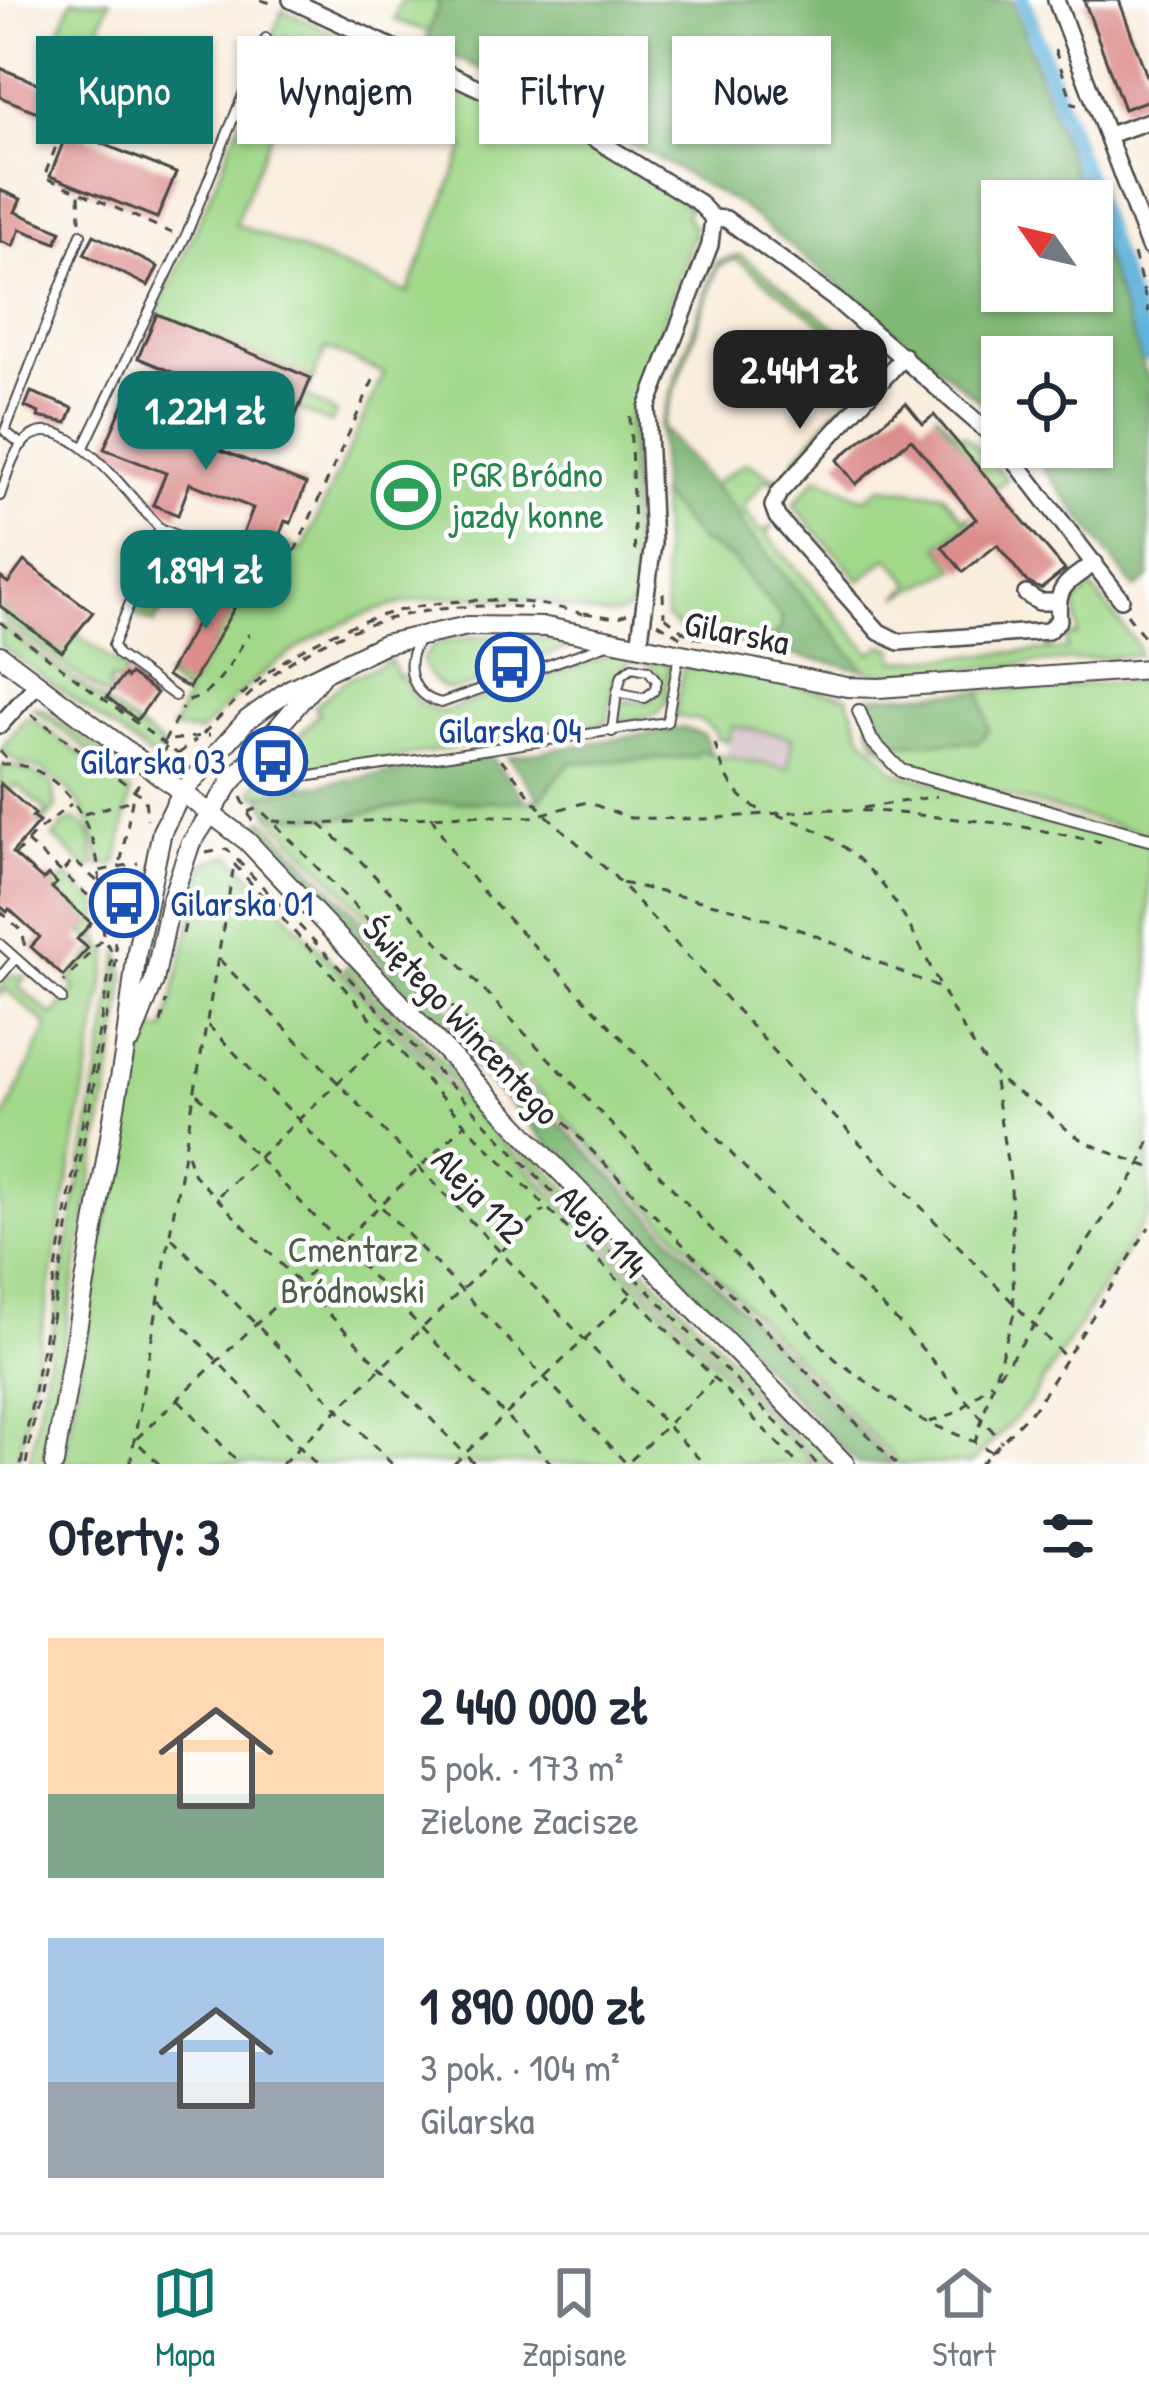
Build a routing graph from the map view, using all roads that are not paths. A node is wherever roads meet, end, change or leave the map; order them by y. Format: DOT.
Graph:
graph roads {
  1 [pos="1056,0"];
  2 [pos="286,3"];
  3 [pos="237,110"];
  4 [pos="1149,121"];
  5 [pos="1108,135"];
  6 [pos="713,218"];
  7 [pos="81,234"];
  8 [pos="1149,247"];
  9 [pos="904,356"];
  10 [pos="981,426"];
  11 [pos="3,433"];
  12 [pos="22,445"];
  13 [pos="85,445"];
  14 [pos="1020,468"];
  15 [pos="0,496"];
  16 [pos="160,528"];
  17 [pos="1095,563"];
  18 [pos="271,572"];
  19 [pos="1026,594"];
  20 [pos="1119,595"];
  21 [pos="1057,602"];
  22 [pos="425,634"];
  23 [pos="616,641"];
  24 [pos="639,646"];
  25 [pos="679,654"];
  26 [pos="0,655"];
  27 [pos="1148,669"];
  28 [pos="323,675"];
  29 [pos="38,683"];
  30 [pos="617,692"];
  31 [pos="175,696"];
  32 [pos="859,711"];
  33 [pos="0,725"];
  34 [pos="612,732"];
  35 [pos="311,776"];
  36 [pos="181,794"];
  37 [pos="210,813"];
  38 [pos="1149,839"];
  39 [pos="0,944"];
  40 [pos="16,958"];
  41 [pos="0,976"];
  42 [pos="62,999"];
  43 [pos="124,1055"];
  44 [pos="54,1464"];
  45 [pos="845,1464"];
  1 -- 5 [label="street"];
  2 -- 6 [label="street"];
  3 -- 13 [label="lane"];
  4 -- 5 [label="street"];
  5 -- 8 [label="street"];
  6 -- 9 [label="street"];
  6 -- 24 [label="street"];
  7 -- 11 [label="lane"];
  9 -- 10 [label="street"];
  9 -- 21 [label="street"];
  11 -- 12 [label="lane"];
  12 -- 13 [label="lane"];
  12 -- 15 [label="lane"];
  13 -- 16 [label="lane"];
  14 -- 17 [label="street"];
  16 -- 18 [label="lane"];
  16 -- 31 [label="lane"];
  17 -- 20 [label="street"];
  17 -- 21 [label="street"];
  19 -- 21 [label="street"];
  22 -- 23 [label="street, Gilarska"];
  22 -- 23 [label="lane"];
  22 -- 28 [label="street, Gilarska"];
  23 -- 24 [label="street, Gilarska"];
  24 -- 25 [label="street, Gilarska"];
  25 -- 27 [label="street, Gilarska"];
  25 -- 34 [label="lane"];
  26 -- 29 [label="street, Świętego Wincentego"];
  28 -- 36 [label="street, Gilarska"];
  28 -- 37 [label="street, Gilarska"];
  29 -- 33 [label="street"];
  29 -- 36 [label="street, Świętego Wincentego"];
  30 -- 30 [label="lane"];
  30 -- 34 [label="lane"];
  32 -- 38 [label="street"];
  34 -- 35 [label="lane"];
  36 -- 37 [label="street, Świętego Wincentego"];
  36 -- 43 [label="street, Gilarska"];
  37 -- 43 [label="street, Gilarska"];
  37 -- 45 [label="street, Świętego Wincentego"];
  39 -- 40 [label="lane"];
  40 -- 41 [label="lane"];
  40 -- 42 [label="lane"];
  43 -- 44 [label="street"];
}
